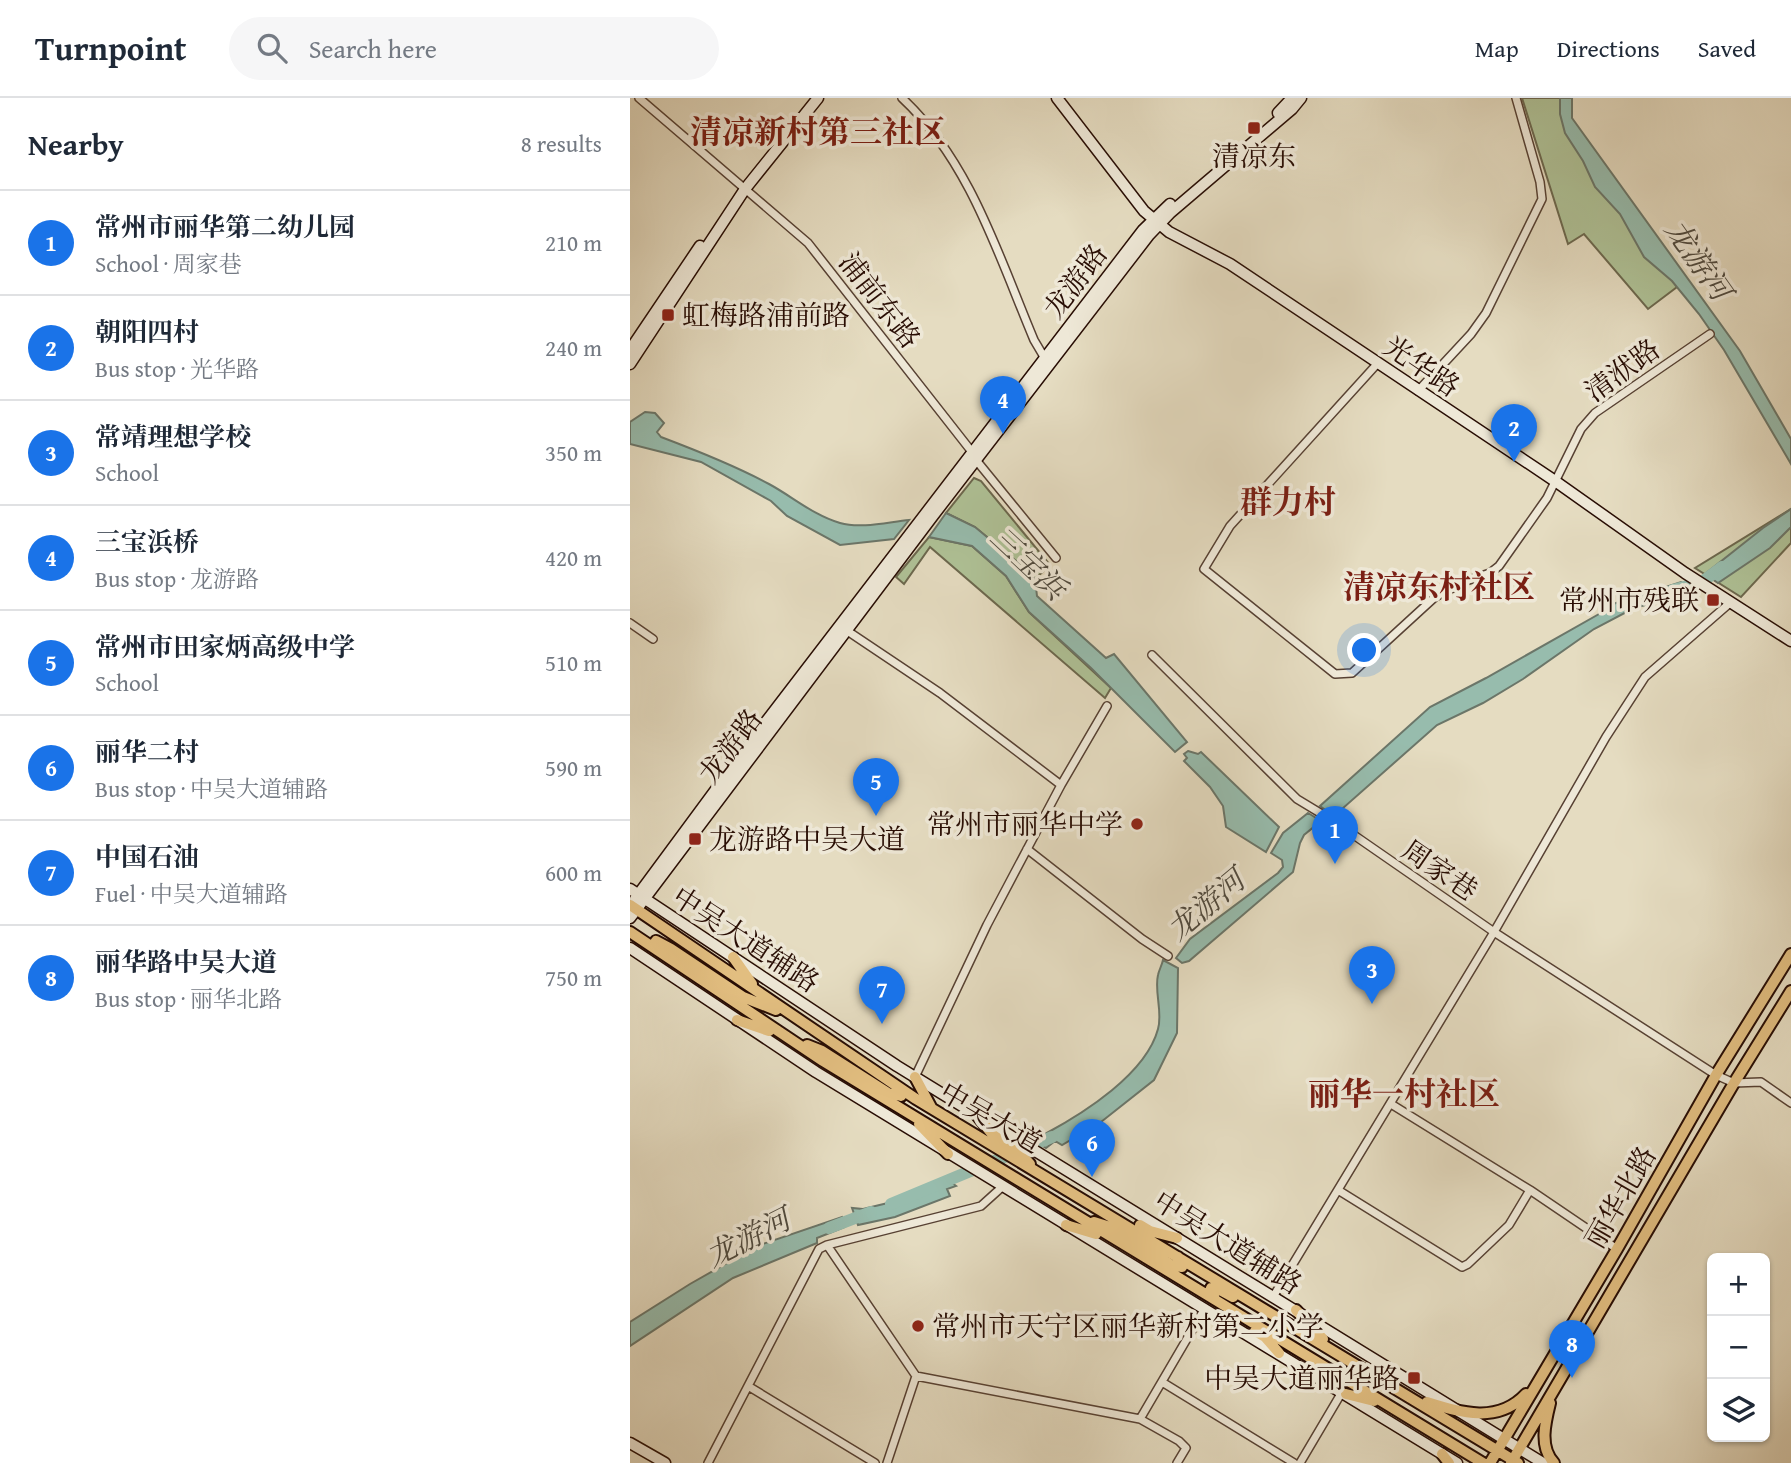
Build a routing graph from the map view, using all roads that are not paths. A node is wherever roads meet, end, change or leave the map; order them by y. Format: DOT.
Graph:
graph roads {
  1 [pos="639,98"];
  2 [pos="818,98"];
  3 [pos="902,98"];
  4 [pos="1057,98"];
  5 [pos="1292,98"];
  6 [pos="1301,98"];
  7 [pos="1516,98"];
  8 [pos="745,188"];
  9 [pos="1155,222"];
  10 [pos="1710,334"];
  11 [pos="630,350"];
  12 [pos="1047,362"];
  13 [pos="630,364"];
  14 [pos="1377,364"];
  15 [pos="1418,391"];
  16 [pos="974,456"];
  17 [pos="1555,481"];
  18 [pos="913,536"];
  19 [pos="1056,558"];
  20 [pos="1731,601"];
  21 [pos="630,623"];
  22 [pos="846,630"];
  23 [pos="653,639"];
  24 [pos="1791,641"];
  25 [pos="1152,655"];
  26 [pos="1107,706"];
  27 [pos="1061,785"];
  28 [pos="1027,849"];
  29 [pos="637,894"];
  30 [pos="631,909"];
  31 [pos="630,932"];
  32 [pos="1494,932"];
  33 [pos="630,948"];
  34 [pos="1791,954"];
  35 [pos="663,955"];
  36 [pos="1168,956"];
  37 [pos="733,957"];
  38 [pos="1791,990"];
  39 [pos="758,992"];
  40 [pos="795,1018"];
  41 [pos="737,1020"];
  42 [pos="785,1036"];
  43 [pos="1716,1075"];
  44 [pos="915,1077"];
  45 [pos="1734,1083"];
  46 [pos="897,1086"];
  47 [pos="1791,1103"];
  48 [pos="1391,1104"];
  49 [pos="933,1109"];
  50 [pos="910,1114"];
  51 [pos="976,1114"];
  52 [pos="931,1127"];
  53 [pos="1004,1143"];
  54 [pos="1021,1153"];
  55 [pos="948,1154"];
  56 [pos="1002,1187"];
  57 [pos="1531,1190"];
  58 [pos="1338,1191"];
  59 [pos="1092,1204"];
  60 [pos="1075,1216"];
  61 [pos="1066,1225"];
  62 [pos="1177,1238"];
  63 [pos="827,1245"];
  64 [pos="1617,1249"];
  65 [pos="1176,1255"];
  66 [pos="1144,1257"];
  67 [pos="1273,1297"];
  68 [pos="1217,1300"];
  69 [pos="1205,1308"];
  70 [pos="1233,1310"];
  71 [pos="1296,1310"];
  72 [pos="1319,1341"];
  73 [pos="1335,1351"];
  74 [pos="1279,1353"];
  75 [pos="916,1376"];
  76 [pos="1162,1382"];
  77 [pos="1537,1382"];
  78 [pos="748,1386"];
  79 [pos="1554,1388"];
  80 [pos="1344,1393"];
  81 [pos="1411,1397"];
  82 [pos="1385,1403"];
  83 [pos="1457,1410"];
  84 [pos="1140,1419"];
  85 [pos="1449,1420"];
  86 [pos="1436,1435"];
  87 [pos="1504,1439"];
  88 [pos="630,1443"];
  89 [pos="1519,1448"];
  90 [pos="1497,1450"];
  91 [pos="1445,1459"];
  92 [pos="1514,1462"];
  93 [pos="665,1463"];
  94 [pos="708,1463"];
  95 [pos="874,1463"];
  96 [pos="887,1463"];
  97 [pos="1177,1463"];
  98 [pos="1294,1463"];
  99 [pos="1300,1463"];
  100 [pos="1457,1463"];
  101 [pos="1483,1463"];
  102 [pos="1490,1463"];
  103 [pos="1543,1463"];
  104 [pos="1554,1463"];
  1 -- 8 [label="street, 浦前东路"];
  2 -- 8 [label="main road"];
  3 -- 12 [label="street"];
  4 -- 9 [label="main road, 光华路"];
  5 -- 9 [label="main road, 龙游路"];
  6 -- 9 [label="main road, 龙游路"];
  7 -- 15 [label="street"];
  8 -- 11 [label="main road"];
  8 -- 13 [label="main road"];
  8 -- 16 [label="street, 浦前东路"];
  9 -- 12 [label="main road, 龙游路"];
  9 -- 14 [label="main road, 光华路"];
  10 -- 17 [label="street, 清洑路"];
  12 -- 16 [label="main road, 龙游路"];
  14 -- 15 [label="main road, 光华路"];
  14 -- 17 [label="street, 清洑路"];
  15 -- 17 [label="main road, 光华路"];
  16 -- 18 [label="main road, 龙游路"];
  16 -- 19 [label="street, 浦前东路"];
  17 -- 20 [label="main road, 光华路"];
  18 -- 22 [label="main road, 龙游路"];
  18 -- 29 [label="main road, 龙游路"];
  20 -- 24 [label="main road, 光华路"];
  20 -- 32 [label="street"];
  21 -- 23 [label="street"];
  22 -- 27 [label="street"];
  22 -- 29 [label="main road, 龙游路"];
  25 -- 32 [label="street, 周家巷"];
  26 -- 27 [label="street"];
  27 -- 28 [label="street"];
  28 -- 36 [label="street"];
  28 -- 44 [label="street"];
  29 -- 30 [label="main road, 龙游路"];
  29 -- 37 [label="main road, 中吴大道辅路"];
  30 -- 39 [label="main road, 中吴大道"];
  31 -- 35 [label="main road, 中吴大道"];
  32 -- 43 [label="street, 周家巷"];
  32 -- 48 [label="street"];
  33 -- 41 [label="main road"];
  34 -- 43 [label="main road, 丽华北路"];
  35 -- 40 [label="main road"];
  35 -- 42 [label="main road, 中吴大道"];
  37 -- 39 [label="main road"];
  37 -- 44 [label="main road, 中吴大道辅路"];
  38 -- 45 [label="main road, 丽华北路"];
  39 -- 40 [label="main road, 中吴大道"];
  40 -- 46 [label="main road, 中吴大道"];
  41 -- 42 [label="main road"];
  41 -- 55 [label="main road"];
  42 -- 46 [label="main road"];
  42 -- 50 [label="main road, 中吴大道"];
  43 -- 45 [label="street, 周家巷"];
  43 -- 64 [label="main road, 丽华北路"];
  44 -- 49 [label="main road"];
  44 -- 51 [label="main road, 中吴大道辅路"];
  45 -- 47 [label="street, 周家巷"];
  45 -- 79 [label="main road, 丽华北路"];
  46 -- 49 [label="main road, 中吴大道"];
  48 -- 57 [label="street"];
  48 -- 58 [label="street"];
  49 -- 53 [label="main road, 中吴大道"];
  50 -- 52 [label="main road, 中吴大道"];
  50 -- 55 [label="main road"];
  51 -- 53 [label="main road"];
  52 -- 53 [label="main road"];
  52 -- 60 [label="main road, 中吴大道"];
  53 -- 54 [label="main road, 中吴大道"];
  54 -- 59 [label="main road, 中吴大道"];
  54 -- 62 [label="main road, 中吴大道辅路"];
  55 -- 56 [label="main road"];
  56 -- 61 [label="main road"];
  56 -- 63 [label="street"];
  57 -- 58 [label="street"];
  57 -- 64 [label="street"];
  58 -- 67 [label="street"];
  59 -- 62 [label="main road"];
  59 -- 65 [label="main road, 中吴大道"];
  60 -- 65 [label="main road"];
  60 -- 66 [label="main road, 中吴大道"];
  61 -- 66 [label="main road"];
  61 -- 69 [label="main road"];
  62 -- 67 [label="main road, 中吴大道辅路"];
  63 -- 75 [label="street"];
  63 -- 78 [label="street"];
  64 -- 77 [label="main road, 丽华北路"];
  65 -- 72 [label="main road, 中吴大道"];
  66 -- 68 [label="main road, 中吴大道"];
  67 -- 71 [label="main road, 中吴大道辅路"];
  68 -- 70 [label="main road, 中吴大道"];
  68 -- 72 [label="main road"];
  69 -- 74 [label="main road"];
  69 -- 76 [label="street"];
  70 -- 74 [label="main road"];
  70 -- 82 [label="main road, 中吴大道"];
  71 -- 73 [label="main road"];
  71 -- 83 [label="main road, 中吴大道辅路"];
  72 -- 73 [label="main road, 中吴大道"];
  73 -- 81 [label="main road, 中吴大道"];
  74 -- 80 [label="main road"];
  75 -- 84 [label="street"];
  75 -- 96 [label="street"];
  76 -- 84 [label="street"];
  76 -- 98 [label="street"];
  77 -- 83 [label="main road"];
  77 -- 87 [label="main road, 丽华北路"];
  78 -- 94 [label="street"];
  78 -- 95 [label="street"];
  79 -- 89 [label="main road, 丽华北路"];
  79 -- 104 [label="main road"];
  80 -- 82 [label="main road"];
  80 -- 91 [label="main road"];
  80 -- 99 [label="street"];
  81 -- 83 [label="main road"];
  81 -- 85 [label="main road, 中吴大道"];
  82 -- 86 [label="main road, 中吴大道"];
  83 -- 87 [label="main road, 中吴大道辅路"];
  84 -- 97 [label="street"];
  85 -- 86 [label="main road"];
  85 -- 90 [label="main road, 中吴大道"];
  86 -- 101 [label="main road, 中吴大道"];
  87 -- 89 [label="main road, 中吴大道辅路"];
  87 -- 90 [label="main road, 丽华北路"];
  88 -- 93 [label="main road"];
  89 -- 92 [label="main road, 丽华北路"];
  89 -- 103 [label="main road, 中吴大道辅路"];
  90 -- 92 [label="main road, 中吴大道"];
  90 -- 102 [label="main road, 丽华北路"];
  91 -- 100 [label="main road"];
}
